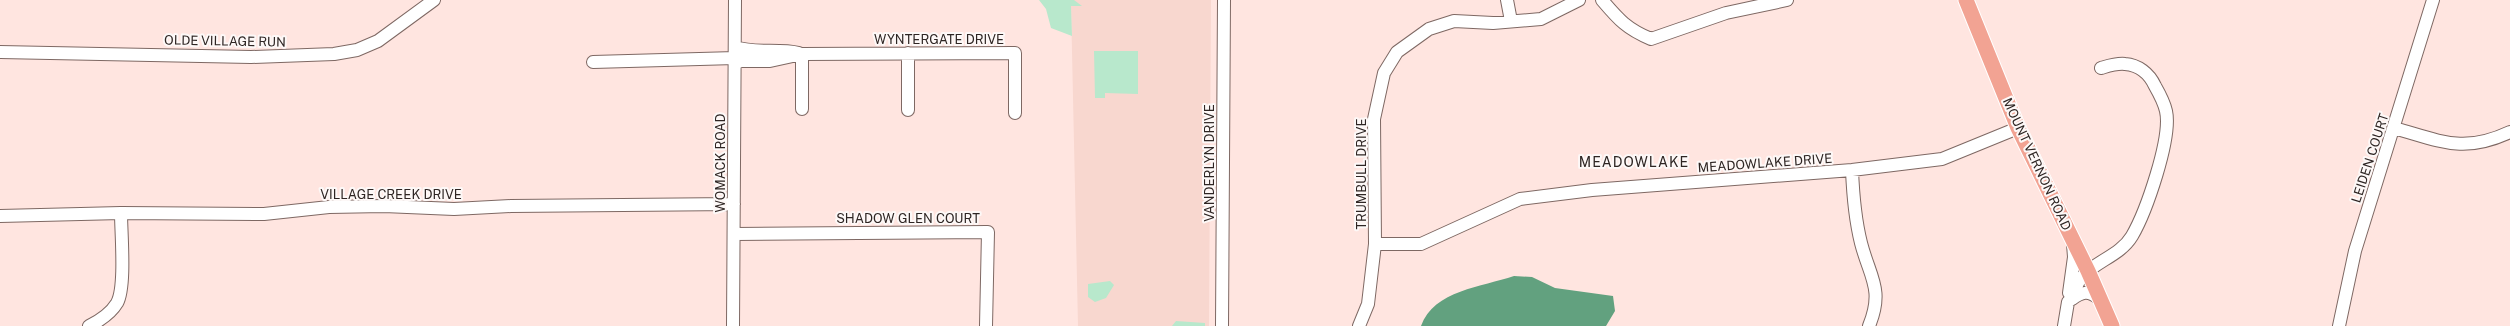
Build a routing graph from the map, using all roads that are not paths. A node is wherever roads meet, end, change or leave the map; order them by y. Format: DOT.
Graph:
graph roads {
  1 [pos="434,0"];
  2 [pos="735,0"];
  3 [pos="1224,0"];
  4 [pos="1507,0"];
  5 [pos="1580,0"];
  6 [pos="1602,0"];
  7 [pos="1787,0"];
  8 [pos="1966,0"];
  9 [pos="2433,0"];
  10 [pos="1511,21"];
  11 [pos="0,52"];
  12 [pos="908,53"];
  13 [pos="802,54"];
  14 [pos="752,55"];
  15 [pos="735,56"];
  16 [pos="593,62"];
  17 [pos="2100,68"];
  18 [pos="802,109"];
  19 [pos="908,110"];
  20 [pos="1015,113"];
  21 [pos="2018,128"];
  22 [pos="2394,128"];
  23 [pos="2510,132"];
  24 [pos="1852,170"];
  25 [pos="734,204"];
  26 [pos="122,213"];
  27 [pos="0,216"];
  28 [pos="735,234"];
  29 [pos="2072,238"];
  30 [pos="1375,244"];
  31 [pos="2088,271"];
  32 [pos="2098,298"];
  33 [pos="2070,300"];
  34 [pos="89,326"];
  35 [pos="733,326"];
  36 [pos="986,326"];
  37 [pos="1222,326"];
  38 [pos="1359,326"];
  39 [pos="1868,326"];
  40 [pos="2064,326"];
  41 [pos="2112,326"];
  42 [pos="2339,326"];
  1 -- 11 [label="street, OLDE VILLAGE RUN"];
  2 -- 15 [label="street, WOMACK ROAD"];
  3 -- 37 [label="street, VANDERLYN DRIVE"];
  4 -- 10 [label="street"];
  5 -- 10 [label="street, TRUMBULL DRIVE"];
  6 -- 7 [label="street"];
  8 -- 21 [label="main road, MOUNT VERNON ROAD"];
  9 -- 22 [label="street, LEIDEN COURT"];
  10 -- 30 [label="street, TRUMBULL DRIVE"];
  12 -- 13 [label="street, WYNTERGATE DRIVE"];
  12 -- 19 [label="street"];
  12 -- 20 [label="street, WYNTERGATE DRIVE"];
  13 -- 14 [label="street, WYNTERGATE DRIVE"];
  13 -- 18 [label="street"];
  14 -- 15 [label="street, WYNTERGATE DRIVE"];
  14 -- 15 [label="street, WYNTERGATE DRIVE"];
  15 -- 16 [label="street"];
  15 -- 25 [label="street, WOMACK ROAD"];
  17 -- 31 [label="street"];
  21 -- 24 [label="street, MEADOWLAKE DRIVE"];
  21 -- 29 [label="main road, MOUNT VERNON ROAD"];
  22 -- 23 [label="street"];
  22 -- 42 [label="street, LEIDEN COURT"];
  24 -- 30 [label="street, MEADOWLAKE DRIVE"];
  24 -- 39 [label="street"];
  25 -- 26 [label="street, VILLAGE CREEK DRIVE"];
  25 -- 28 [label="street, WOMACK ROAD"];
  26 -- 27 [label="street, VILLAGE CREEK DRIVE"];
  26 -- 34 [label="street"];
  28 -- 35 [label="street, WOMACK ROAD"];
  28 -- 36 [label="street, SHADOW GLEN COURT"];
  29 -- 31 [label="main road, MOUNT VERNON ROAD"];
  29 -- 33 [label="street"];
  30 -- 38 [label="street, TRUMBULL DRIVE"];
  31 -- 32 [label="main road, MOUNT VERNON ROAD"];
  31 -- 33 [label="street"];
  32 -- 33 [label="street"];
  32 -- 41 [label="main road, MOUNT VERNON ROAD"];
  33 -- 40 [label="street"];
}
